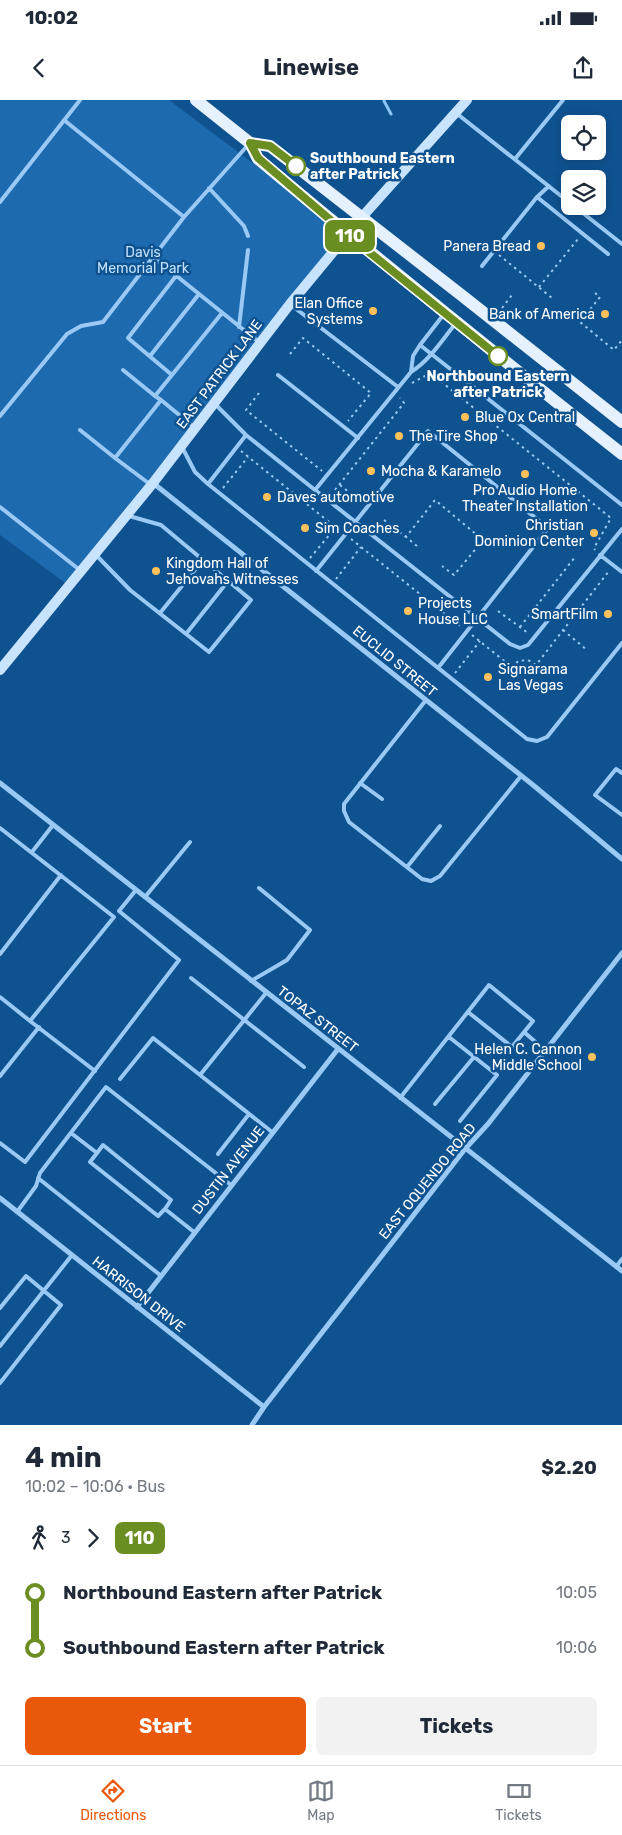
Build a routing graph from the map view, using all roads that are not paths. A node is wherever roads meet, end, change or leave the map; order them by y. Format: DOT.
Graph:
graph roads {
  1 [pos="80,100"];
  2 [pos="196,100"];
  3 [pos="467,100"];
  4 [pos="563,100"];
  5 [pos="456,113"];
  6 [pos="64,120"];
  7 [pos="250,143"];
  8 [pos="515,159"];
  9 [pos="549,186"];
  10 [pos="209,188"];
  11 [pos="561,196"];
  12 [pos="537,197"];
  13 [pos="0,202"];
  14 [pos="585,215"];
  15 [pos="362,216"];
  16 [pos="184,217"];
  17 [pos="348,235"];
  18 [pos="248,236"];
  19 [pos="622,244"];
  20 [pos="248,250"];
  21 [pos="608,254"];
  22 [pos="153,257"];
  23 [pos="482,266"];
  24 [pos="176,276"];
  25 [pos="199,294"];
  26 [pos="290,304"];
  27 [pos="222,313"];
  28 [pos="444,314"];
  29 [pos="456,323"];
  30 [pos="239,327"];
  31 [pos="260,343"];
  32 [pos="420,345"];
  33 [pos="431,354"];
  34 [pos="150,356"];
  35 [pos="123,370"];
  36 [pos="411,372"];
  37 [pos="172,375"];
  38 [pos="278,375"];
  39 [pos="398,387"];
  40 [pos="155,396"];
  41 [pos="161,400"];
  42 [pos="214,403"];
  43 [pos="0,416"];
  44 [pos="622,422"];
  45 [pos="195,428"];
  46 [pos="80,430"];
  47 [pos="246,435"];
  48 [pos="358,438"];
  49 [pos="181,446"];
  50 [pos="622,454"];
  51 [pos="115,458"];
  52 [pos="152,484"];
  53 [pos="208,484"];
  54 [pos="315,490"];
  55 [pos="622,505"];
  56 [pos="0,507"];
  57 [pos="126,516"];
  58 [pos="355,522"];
  59 [pos="622,529"];
  60 [pos="95,554"];
  61 [pos="600,554"];
  62 [pos="203,560"];
  63 [pos="81,571"];
  64 [pos="316,571"];
  65 [pos="622,572"];
  66 [pos="228,581"];
  67 [pos="160,613"];
  68 [pos="478,619"];
  69 [pos="186,634"];
  70 [pos="622,643"];
  71 [pos="438,668"];
  72 [pos="0,670"];
  73 [pos="426,700"];
  74 [pos="622,773"];
  75 [pos="521,776"];
  76 [pos="0,783"];
  77 [pos="360,783"];
  78 [pos="382,799"];
  79 [pos="622,815"];
  80 [pos="53,825"];
  81 [pos="440,826"];
  82 [pos="0,828"];
  83 [pos="190,842"];
  84 [pos="32,852"];
  85 [pos="622,859"];
  86 [pos="407,867"];
  87 [pos="61,875"];
  88 [pos="259,888"];
  89 [pos="136,890"];
  90 [pos="145,897"];
  91 [pos="119,911"];
  92 [pos="114,917"];
  93 [pos="622,953"];
  94 [pos="0,954"];
  95 [pos="191,978"];
  96 [pos="251,981"];
  97 [pos="266,993"];
  98 [pos="0,997"];
  99 [pos="468,1012"];
  100 [pos="244,1020"];
  101 [pos="30,1021"];
  102 [pos="39,1027"];
  103 [pos="524,1032"];
  104 [pos="449,1037"];
  105 [pos="338,1049"];
  106 [pos="546,1051"];
  107 [pos="474,1056"];
  108 [pos="304,1067"];
  109 [pos="95,1071"];
  110 [pos="200,1075"];
  111 [pos="0,1076"];
  112 [pos="120,1078"];
  113 [pos="400,1098"];
  114 [pos="435,1104"];
  115 [pos="249,1114"];
  116 [pos="460,1121"];
  117 [pos="272,1132"];
  118 [pos="71,1133"];
  119 [pos="0,1143"];
  120 [pos="465,1149"];
  121 [pos="97,1153"];
  122 [pos="218,1154"];
  123 [pos="38,1178"];
  124 [pos="231,1186"];
  125 [pos="0,1198"];
  126 [pos="165,1209"];
  127 [pos="17,1212"];
  128 [pos="194,1232"];
  129 [pos="72,1256"];
  130 [pos="622,1259"];
  131 [pos="616,1267"];
  132 [pos="622,1271"];
  133 [pos="160,1275"];
  134 [pos="44,1291"];
  135 [pos="136,1307"];
  136 [pos="0,1308"];
  137 [pos="0,1346"];
  138 [pos="0,1384"];
  139 [pos="264,1407"];
  140 [pos="252,1425"];
  1 -- 6 [label="lane"];
  2 -- 7 [label="main road"];
  3 -- 5 [label="main road, EAST PATRICK LANE"];
  4 -- 8 [label="lane"];
  5 -- 8 [label="lane"];
  5 -- 15 [label="main road, EAST PATRICK LANE"];
  6 -- 13 [label="lane"];
  6 -- 16 [label="lane"];
  7 -- 10 [label="lane"];
  7 -- 15 [label="main road"];
  7 -- 17 [label="main road"];
  8 -- 9 [label="lane"];
  9 -- 11 [label="lane"];
  9 -- 12 [label="lane"];
  10 -- 16 [label="lane"];
  10 -- 18 [label="lane"];
  12 -- 21 [label="lane"];
  12 -- 23 [label="lane"];
  14 -- 19 [label="lane"];
  15 -- 17 [label="main road, EAST PATRICK LANE"];
  15 -- 44 [label="main road"];
  16 -- 22 [label="lane"];
  17 -- 26 [label="main road, EAST PATRICK LANE"];
  17 -- 28 [label="main road"];
  20 -- 30 [label="lane"];
  22 -- 24 [label="lane"];
  22 -- 43 [label="lane"];
  24 -- 25 [label="lane"];
  24 -- 34 [label="lane"];
  25 -- 27 [label="lane"];
  25 -- 34 [label="lane"];
  26 -- 31 [label="main road, EAST PATRICK LANE"];
  26 -- 39 [label="lane"];
  27 -- 30 [label="lane"];
  27 -- 37 [label="lane"];
  28 -- 29 [label="main road"];
  28 -- 32 [label="lane"];
  29 -- 33 [label="lane"];
  29 -- 50 [label="main road"];
  30 -- 31 [label="lane"];
  31 -- 42 [label="main road, EAST PATRICK LANE"];
  32 -- 33 [label="lane"];
  32 -- 36 [label="lane"];
  33 -- 36 [label="lane"];
  33 -- 55 [label="lane"];
  34 -- 37 [label="lane"];
  35 -- 40 [label="lane"];
  36 -- 39 [label="lane"];
  37 -- 40 [label="lane"];
  38 -- 48 [label="lane"];
  39 -- 48 [label="lane"];
  40 -- 41 [label="lane"];
  41 -- 45 [label="lane"];
  41 -- 51 [label="lane"];
  42 -- 45 [label="main road, EAST PATRICK LANE"];
  42 -- 47 [label="lane"];
  45 -- 49 [label="main road, EAST PATRICK LANE"];
  46 -- 51 [label="lane"];
  47 -- 53 [label="lane"];
  47 -- 54 [label="lane"];
  48 -- 54 [label="lane"];
  49 -- 52 [label="main road, EAST PATRICK LANE"];
  49 -- 53 [label="lane"];
  51 -- 52 [label="lane"];
  52 -- 57 [label="main road, EAST PATRICK LANE"];
  52 -- 73 [label="street, EUCLID STREET"];
  53 -- 64 [label="lane"];
  54 -- 58 [label="lane"];
  56 -- 63 [label="lane"];
  57 -- 60 [label="main road, EAST PATRICK LANE"];
  57 -- 62 [label="lane"];
  58 -- 64 [label="lane"];
  58 -- 68 [label="lane"];
  58 -- 68 [label="lane"];
  59 -- 61 [label="lane"];
  60 -- 63 [label="main road, EAST PATRICK LANE"];
  60 -- 67 [label="lane"];
  61 -- 65 [label="lane"];
  61 -- 68 [label="lane"];
  62 -- 66 [label="lane"];
  62 -- 67 [label="lane"];
  63 -- 72 [label="main road, EAST PATRICK LANE"];
  64 -- 71 [label="lane"];
  66 -- 69 [label="lane"];
  66 -- 69 [label="lane"];
  67 -- 69 [label="lane"];
  68 -- 71 [label="lane"];
  70 -- 71 [label="lane"];
  73 -- 75 [label="street, EUCLID STREET"];
  73 -- 77 [label="lane"];
  74 -- 79 [label="lane"];
  75 -- 85 [label="street, EUCLID STREET"];
  75 -- 86 [label="lane"];
  76 -- 80 [label="street, TOPAZ STREET"];
  77 -- 78 [label="lane"];
  77 -- 86 [label="lane"];
  80 -- 84 [label="lane"];
  80 -- 89 [label="street, TOPAZ STREET"];
  81 -- 86 [label="lane"];
  82 -- 84 [label="lane"];
  83 -- 90 [label="lane"];
  84 -- 87 [label="lane"];
  87 -- 92 [label="lane"];
  87 -- 94 [label="lane"];
  88 -- 96 [label="lane"];
  89 -- 90 [label="street, TOPAZ STREET"];
  89 -- 91 [label="lane"];
  90 -- 96 [label="street, TOPAZ STREET"];
  91 -- 92 [label="lane"];
  91 -- 109 [label="lane"];
  92 -- 101 [label="lane"];
  93 -- 106 [label="street, EAST OQUENDO ROAD"];
  95 -- 100 [label="lane"];
  96 -- 97 [label="street, TOPAZ STREET"];
  97 -- 100 [label="lane"];
  97 -- 105 [label="street, TOPAZ STREET"];
  98 -- 101 [label="lane"];
  99 -- 103 [label="lane"];
  99 -- 103 [label="lane"];
  99 -- 104 [label="lane"];
  100 -- 108 [label="lane"];
  100 -- 110 [label="lane"];
  101 -- 102 [label="lane"];
  102 -- 109 [label="lane"];
  102 -- 111 [label="lane"];
  103 -- 106 [label="lane"];
  104 -- 107 [label="lane"];
  104 -- 113 [label="lane"];
  105 -- 113 [label="street, TOPAZ STREET"];
  105 -- 117 [label="street, DUSTIN AVENUE"];
  106 -- 120 [label="street, EAST OQUENDO ROAD"];
  107 -- 114 [label="lane"];
  107 -- 116 [label="lane"];
  109 -- 119 [label="lane"];
  110 -- 112 [label="lane"];
  110 -- 115 [label="lane"];
  113 -- 120 [label="street, TOPAZ STREET"];
  115 -- 117 [label="lane"];
  115 -- 122 [label="lane"];
  117 -- 124 [label="street, DUSTIN AVENUE"];
  118 -- 121 [label="lane"];
  118 -- 123 [label="lane"];
  118 -- 124 [label="lane"];
  120 -- 131 [label="street, TOPAZ STREET"];
  120 -- 139 [label="street, EAST OQUENDO ROAD"];
  121 -- 126 [label="lane"];
  121 -- 126 [label="lane"];
  123 -- 127 [label="lane"];
  123 -- 133 [label="lane"];
  124 -- 128 [label="street, DUSTIN AVENUE"];
  125 -- 127 [label="street, HARRISON DRIVE"];
  126 -- 128 [label="lane"];
  127 -- 129 [label="street, HARRISON DRIVE"];
  128 -- 133 [label="street, DUSTIN AVENUE"];
  129 -- 134 [label="lane"];
  129 -- 135 [label="street, HARRISON DRIVE"];
  130 -- 131 [label="lane"];
  131 -- 132 [label="street, TOPAZ STREET"];
  133 -- 135 [label="street, DUSTIN AVENUE"];
  134 -- 136 [label="lane"];
  134 -- 137 [label="lane"];
  134 -- 138 [label="lane"];
  135 -- 139 [label="street, HARRISON DRIVE"];
  139 -- 140 [label="street, EAST OQUENDO ROAD"];
}
